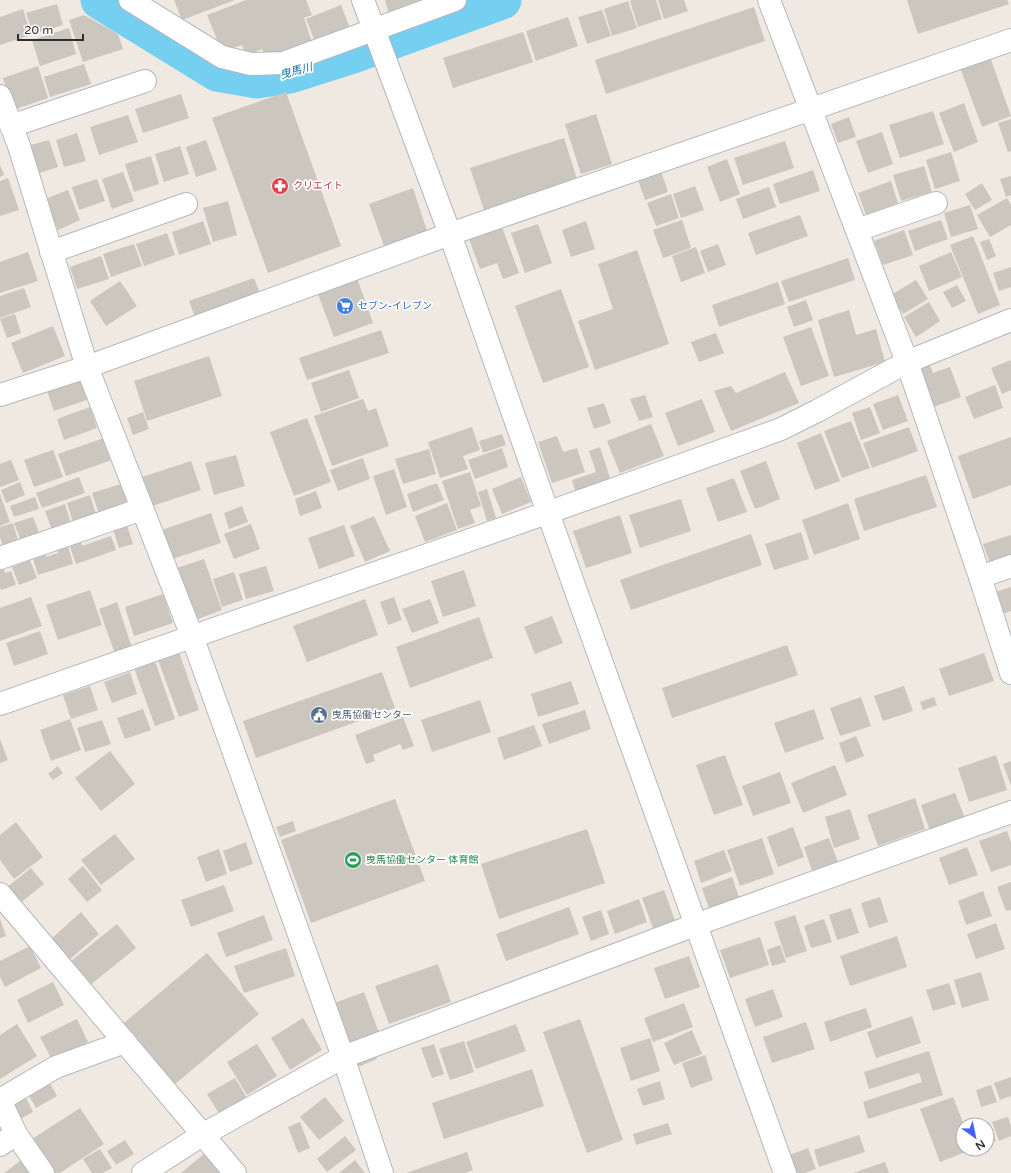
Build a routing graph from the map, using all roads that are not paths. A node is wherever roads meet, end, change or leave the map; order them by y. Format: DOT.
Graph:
graph roads {
  1 [pos="130,0"];
  2 [pos="363,0"];
  3 [pos="455,0"];
  4 [pos="769,0"];
  5 [pos="374,31"];
  6 [pos="1011,40"];
  7 [pos="145,81"];
  8 [pos="0,96"];
  9 [pos="812,110"];
  10 [pos="6,135"];
  11 [pos="936,203"];
  12 [pos="186,204"];
  13 [pos="857,230"];
  14 [pos="450,234"];
  15 [pos="52,252"];
  16 [pos="1011,320"];
  17 [pos="907,362"];
  18 [pos="87,367"];
  19 [pos="0,395"];
  20 [pos="142,509"];
  21 [pos="548,513"];
  22 [pos="0,558"];
  23 [pos="1011,566"];
  24 [pos="980,577"];
  25 [pos="192,636"];
  26 [pos="1011,672"];
  27 [pos="0,704"];
  28 [pos="1011,812"];
  29 [pos="0,894"];
  30 [pos="695,925"];
  31 [pos="125,1042"];
  32 [pos="343,1057"];
  33 [pos="0,1100"];
  34 [pos="202,1135"];
  35 [pos="8,1140"];
  36 [pos="43,1173"];
  37 [pos="143,1173"];
  38 [pos="235,1173"];
  39 [pos="382,1173"];
  40 [pos="785,1173"];
  1 -- 5 [label="street"];
  2 -- 5 [label="street"];
  3 -- 5 [label="street"];
  4 -- 9 [label="street"];
  5 -- 14 [label="street"];
  6 -- 9 [label="street"];
  7 -- 10 [label="street"];
  8 -- 10 [label="street"];
  9 -- 13 [label="street"];
  9 -- 14 [label="street"];
  10 -- 15 [label="street"];
  11 -- 13 [label="street"];
  12 -- 15 [label="street"];
  13 -- 17 [label="street"];
  14 -- 18 [label="street"];
  14 -- 21 [label="street"];
  15 -- 18 [label="street"];
  16 -- 17 [label="street"];
  17 -- 21 [label="street"];
  17 -- 24 [label="street"];
  18 -- 19 [label="street"];
  18 -- 20 [label="street"];
  20 -- 22 [label="street"];
  20 -- 25 [label="street"];
  21 -- 25 [label="street"];
  21 -- 30 [label="street"];
  23 -- 24 [label="street"];
  24 -- 26 [label="street"];
  25 -- 27 [label="street"];
  25 -- 32 [label="street"];
  28 -- 30 [label="street"];
  29 -- 31 [label="street"];
  30 -- 32 [label="street"];
  30 -- 40 [label="street"];
  31 -- 33 [label="street"];
  31 -- 34 [label="street"];
  32 -- 34 [label="street"];
  32 -- 39 [label="street"];
  33 -- 35 [label="street"];
  34 -- 37 [label="street"];
  34 -- 38 [label="street"];
  35 -- 36 [label="street"];
}
